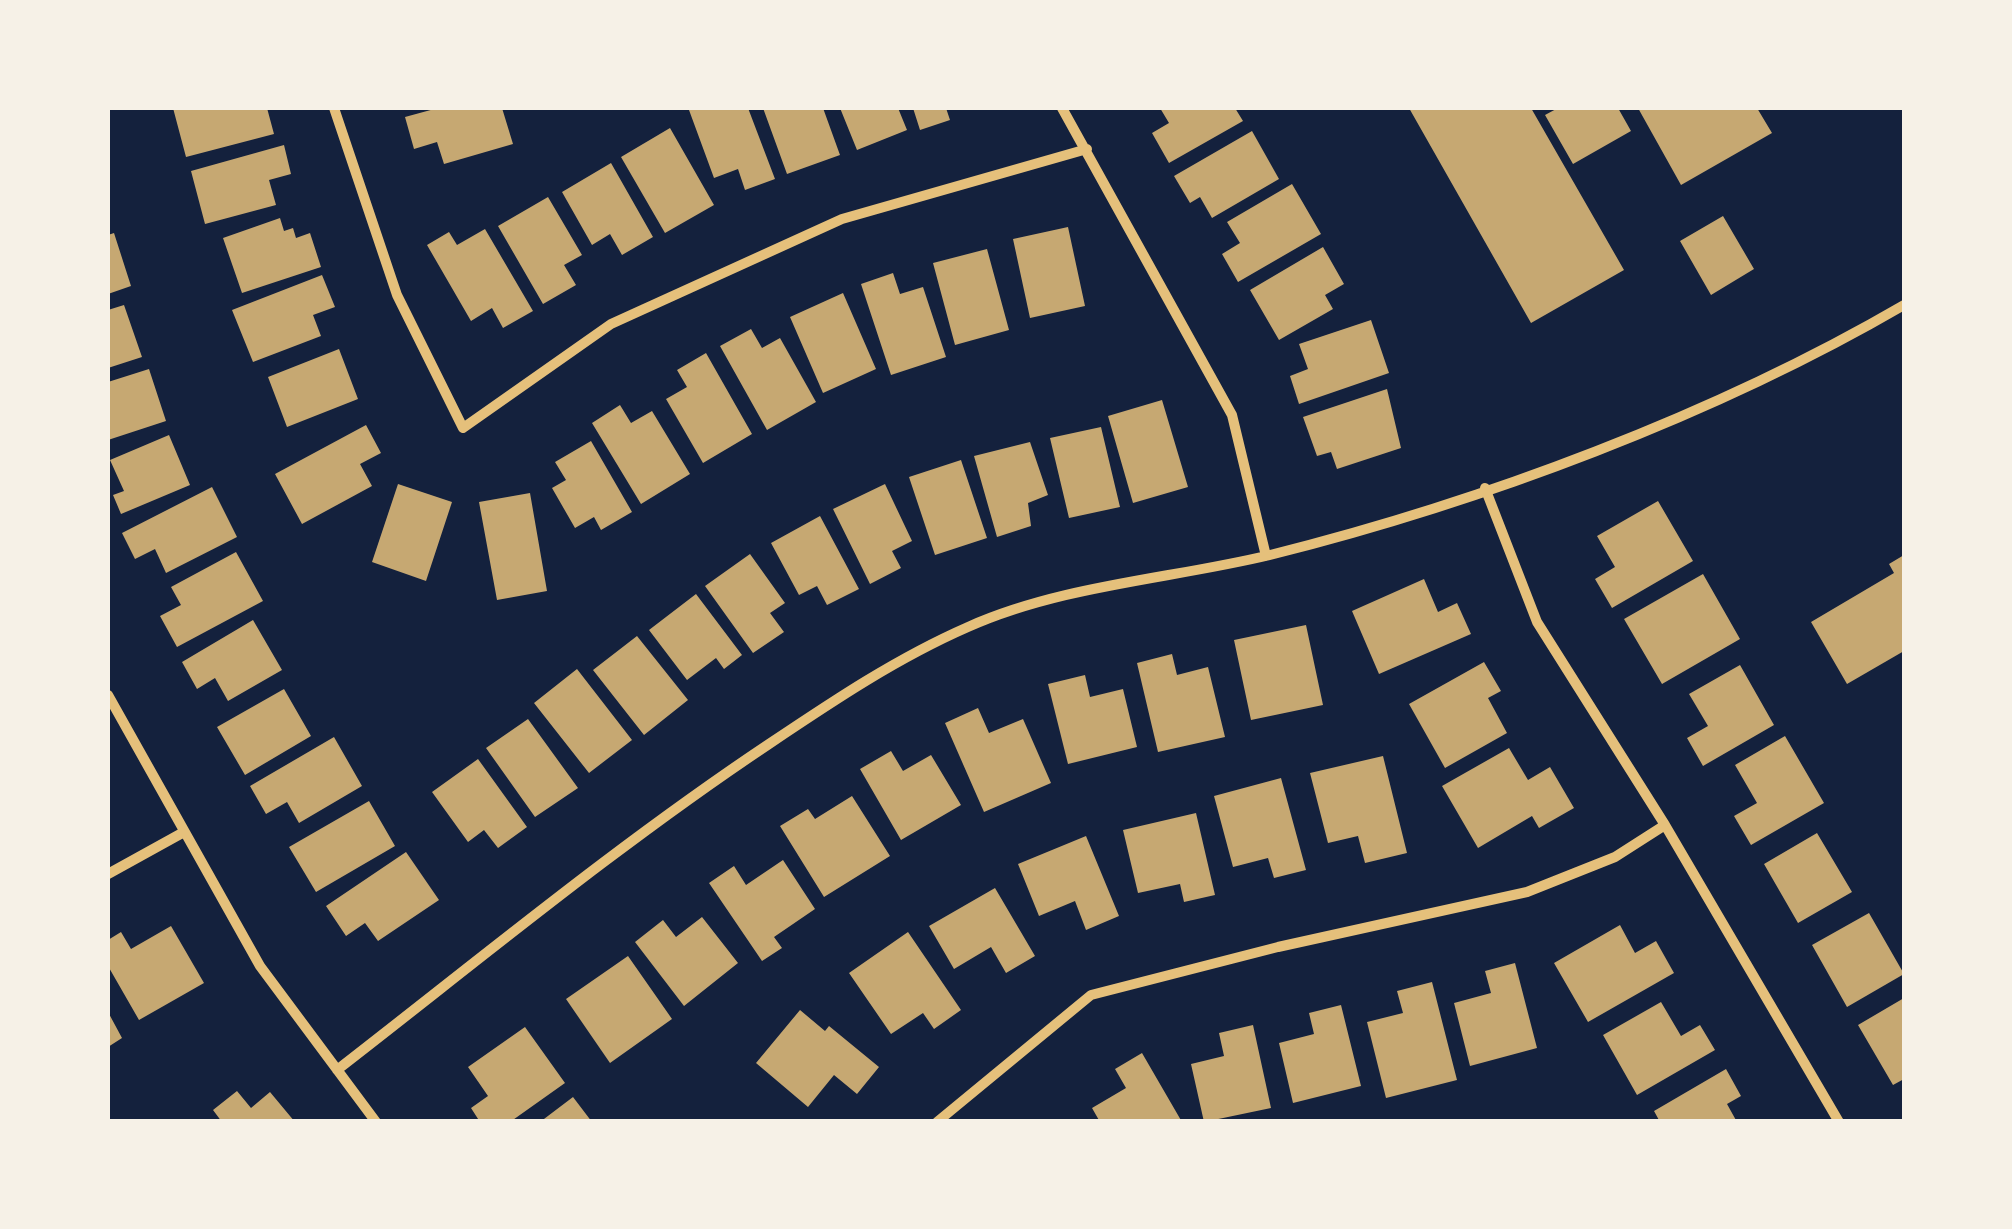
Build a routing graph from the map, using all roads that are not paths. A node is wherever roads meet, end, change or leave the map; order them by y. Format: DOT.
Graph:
graph roads {
  1 [pos="334,108"];
  2 [pos="1062,108"];
  3 [pos="1087,149"];
  4 [pos="1904,306"];
  5 [pos="1485,488"];
  6 [pos="1266,556"];
  7 [pos="108,695"];
  8 [pos="1665,826"];
  9 [pos="184,832"];
  10 [pos="108,874"];
  11 [pos="337,1070"];
  12 [pos="376,1122"];
  13 [pos="937,1122"];
  14 [pos="1839,1122"];
  1 -- 3 [label="street"];
  2 -- 3 [label="street"];
  3 -- 6 [label="street"];
  4 -- 5 [label="street"];
  5 -- 6 [label="street"];
  5 -- 8 [label="street"];
  6 -- 11 [label="street"];
  7 -- 9 [label="street"];
  8 -- 13 [label="street"];
  8 -- 14 [label="street"];
  9 -- 10 [label="street"];
  9 -- 11 [label="street"];
  11 -- 12 [label="street"];
}
